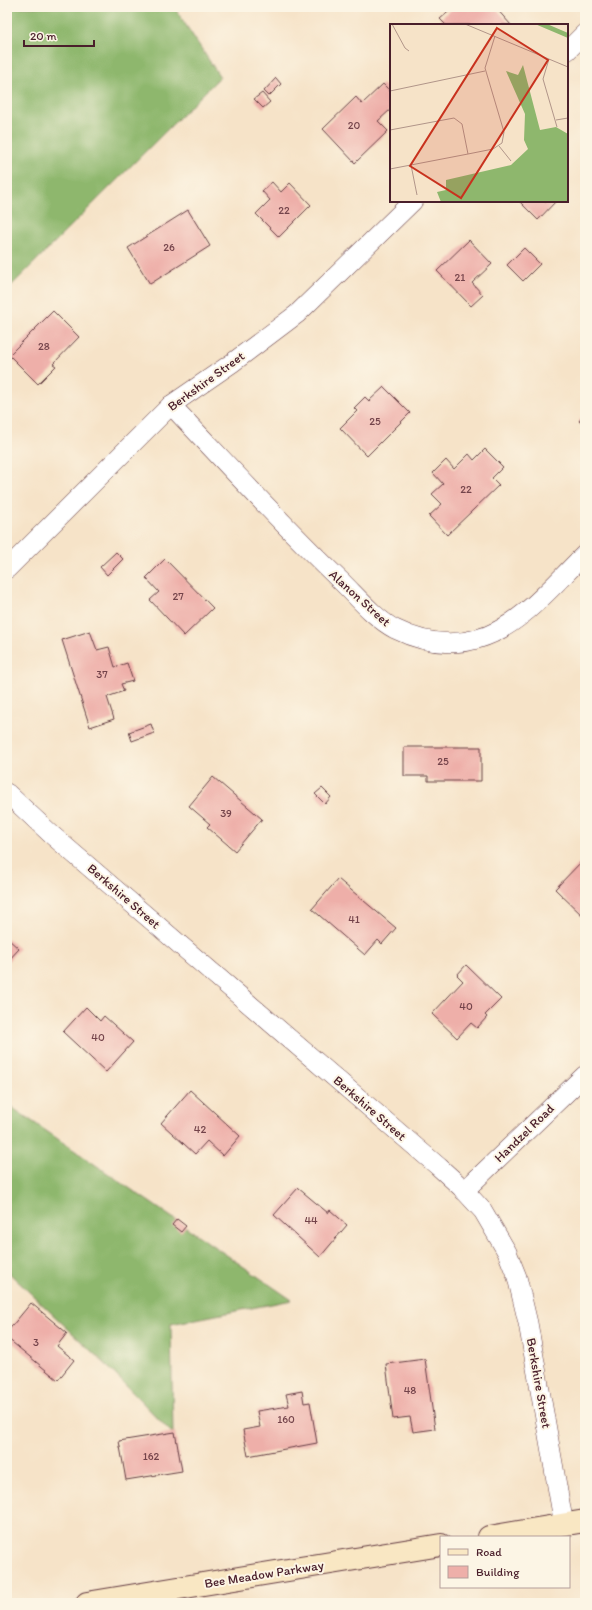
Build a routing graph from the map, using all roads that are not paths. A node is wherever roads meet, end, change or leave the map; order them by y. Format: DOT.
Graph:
graph roads {
  1 [pos="585,33"];
  2 [pos="568,49"];
  3 [pos="412,202"];
  4 [pos="171,405"];
  5 [pos="585,554"];
  6 [pos="7,569"];
  7 [pos="7,793"];
  8 [pos="585,1075"];
  9 [pos="464,1191"];
  10 [pos="585,1521"];
  11 [pos="564,1525"];
  12 [pos="495,1536"];
  13 [pos="440,1545"];
  14 [pos="87,1603"];
  1 -- 2 [label="street"];
  3 -- 4 [label="street, Berkshire Street"];
  4 -- 5 [label="street, Alanon Street"];
  4 -- 6 [label="street, Berkshire Street"];
  7 -- 9 [label="street, Berkshire Street"];
  8 -- 9 [label="street, Handzel Road"];
  9 -- 11 [label="street, Berkshire Street"];
  10 -- 11 [label="street"];
  11 -- 12 [label="street"];
  13 -- 14 [label="street, Bee Meadow Parkway"];
}
